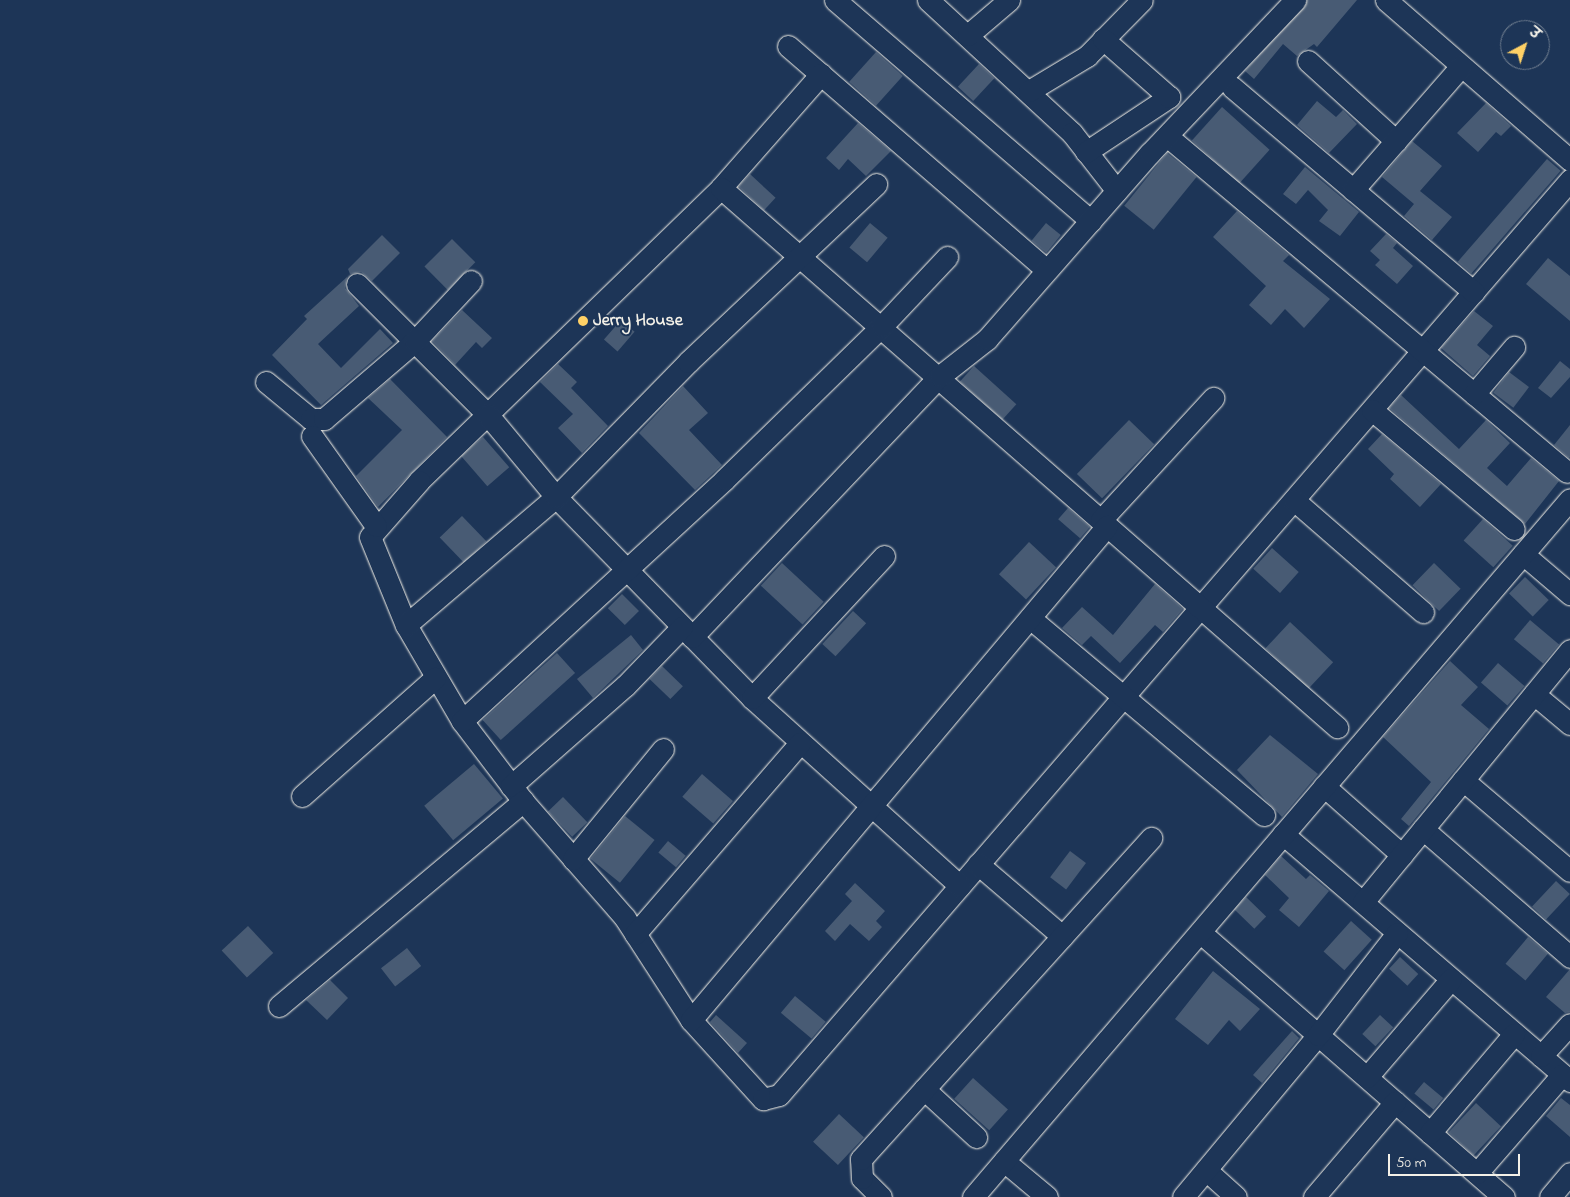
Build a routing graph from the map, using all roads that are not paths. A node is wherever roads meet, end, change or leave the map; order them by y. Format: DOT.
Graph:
graph roads {
  1 [pos="835,0"];
  2 [pos="928,0"];
  3 [pos="1009,0"];
  4 [pos="1142,0"];
  5 [pos="1296,0"];
  6 [pos="1386,0"];
  7 [pos="968,35"];
  8 [pos="1103,39"];
  9 [pos="788,46"];
  10 [pos="1308,61"];
  11 [pos="1461,66"];
  12 [pos="821,74"];
  13 [pos="1232,87"];
  14 [pos="1030,91"];
  15 [pos="1167,136"];
  16 [pos="1396,141"];
  17 [pos="1086,152"];
  18 [pos="1570,160"];
  19 [pos="1570,180"];
  20 [pos="876,184"];
  21 [pos="721,188"];
  22 [pos="1353,190"];
  23 [pos="1117,191"];
  24 [pos="1091,221"];
  25 [pos="801,256"];
  26 [pos="947,256"];
  27 [pos="1048,270"];
  28 [pos="471,281"];
  29 [pos="357,284"];
  30 [pos="1474,292"];
  31 [pos="882,326"];
  32 [pos="415,341"];
  33 [pos="1514,347"];
  34 [pos="1423,351"];
  35 [pos="940,376"];
  36 [pos="266,382"];
  37 [pos="1474,394"];
  38 [pos="1213,398"];
  39 [pos="1372,410"];
  40 [pos="488,415"];
  41 [pos="312,436"];
  42 [pos="1567,472"];
  43 [pos="556,497"];
  44 [pos="1570,499"];
  45 [pos="1294,500"];
  46 [pos="1104,523"];
  47 [pos="376,526"];
  48 [pos="1514,530"];
  49 [pos="1523,554"];
  50 [pos="884,556"];
  51 [pos="628,569"];
  52 [pos="1570,594"];
  53 [pos="1200,608"];
  54 [pos="1423,612"];
  55 [pos="1030,618"];
  56 [pos="406,625"];
  57 [pos="687,632"];
  58 [pos="1570,650"];
  59 [pos="435,678"];
  60 [pos="1534,694"];
  61 [pos="1123,697"];
  62 [pos="752,698"];
  63 [pos="462,721"];
  64 [pos="1570,724"];
  65 [pos="1337,727"];
  66 [pos="800,743"];
  67 [pos="663,749"];
  68 [pos="1463,780"];
  69 [pos="1324,786"];
  70 [pos="517,793"];
  71 [pos="302,796"];
  72 [pos="870,808"];
  73 [pos="1264,815"];
  74 [pos="1423,829"];
  75 [pos="1283,834"];
  76 [pos="1151,838"];
  77 [pos="1402,855"];
  78 [pos="572,859"];
  79 [pos="978,864"];
  80 [pos="1570,871"];
  81 [pos="960,886"];
  82 [pos="1363,902"];
  83 [pos="1200,933"];
  84 [pos="1397,933"];
  85 [pos="635,934"];
  86 [pos="1062,936"];
  87 [pos="1570,957"];
  88 [pos="1451,979"];
  89 [pos="279,1006"];
  90 [pos="691,1020"];
  91 [pos="1570,1024"];
  92 [pos="1514,1034"];
  93 [pos="1318,1036"];
  94 [pos="1541,1056"];
  95 [pos="1367,1077"];
  96 [pos="1566,1078"];
  97 [pos="924,1089"];
  98 [pos="1395,1102"];
  99 [pos="1430,1133"];
  100 [pos="976,1137"];
  101 [pos="1004,1161"];
  102 [pos="1206,1170"];
  103 [pos="1477,1173"];
  104 [pos="1570,1173"];
  105 [pos="881,1197"];
  106 [pos="973,1197"];
  107 [pos="1047,1197"];
  108 [pos="1183,1197"];
  109 [pos="1236,1197"];
  110 [pos="1314,1197"];
  111 [pos="1504,1197"];
  112 [pos="1550,1197"];
  1 -- 24 [label="street"];
  2 -- 7 [label="street"];
  3 -- 7 [label="street"];
  4 -- 8 [label="street"];
  5 -- 15 [label="street"];
  6 -- 11 [label="street"];
  7 -- 14 [label="street"];
  8 -- 14 [label="street"];
  8 -- 17 [label="street"];
  9 -- 12 [label="street"];
  10 -- 16 [label="street"];
  11 -- 16 [label="street"];
  11 -- 18 [label="street"];
  12 -- 21 [label="street"];
  12 -- 27 [label="street"];
  13 -- 22 [label="street"];
  14 -- 17 [label="street"];
  15 -- 23 [label="street"];
  15 -- 34 [label="street"];
  16 -- 22 [label="street"];
  17 -- 23 [label="street"];
  19 -- 30 [label="street"];
  20 -- 25 [label="street"];
  21 -- 25 [label="street"];
  21 -- 40 [label="street"];
  22 -- 30 [label="street"];
  23 -- 24 [label="street"];
  24 -- 27 [label="street"];
  25 -- 31 [label="street"];
  25 -- 43 [label="street"];
  26 -- 31 [label="street"];
  27 -- 35 [label="street"];
  28 -- 32 [label="street"];
  29 -- 32 [label="street"];
  30 -- 34 [label="street"];
  31 -- 35 [label="street"];
  31 -- 51 [label="street"];
  32 -- 36 [label="street"];
  32 -- 40 [label="street"];
  33 -- 37 [label="street"];
  34 -- 37 [label="street"];
  34 -- 39 [label="street"];
  35 -- 46 [label="street"];
  35 -- 57 [label="street"];
  37 -- 42 [label="street"];
  38 -- 46 [label="street"];
  39 -- 45 [label="street"];
  39 -- 48 [label="street"];
  40 -- 43 [label="street"];
  40 -- 47 [label="street"];
  41 -- 47 [label="street"];
  43 -- 51 [label="street"];
  43 -- 56 [label="street"];
  44 -- 49 [label="street"];
  45 -- 53 [label="street"];
  45 -- 54 [label="street"];
  46 -- 53 [label="street"];
  46 -- 55 [label="street"];
  47 -- 56 [label="street"];
  49 -- 52 [label="street"];
  49 -- 69 [label="street"];
  50 -- 62 [label="street"];
  51 -- 57 [label="street"];
  51 -- 63 [label="street"];
  53 -- 61 [label="street"];
  53 -- 65 [label="street"];
  55 -- 61 [label="street"];
  55 -- 72 [label="street"];
  56 -- 59 [label="street"];
  57 -- 62 [label="street"];
  57 -- 70 [label="street"];
  58 -- 60 [label="street"];
  59 -- 63 [label="street"];
  59 -- 71 [label="street"];
  60 -- 64 [label="street"];
  60 -- 68 [label="street"];
  61 -- 73 [label="street"];
  61 -- 79 [label="street"];
  62 -- 66 [label="street"];
  63 -- 70 [label="street"];
  66 -- 72 [label="street"];
  66 -- 85 [label="street"];
  67 -- 78 [label="street"];
  68 -- 74 [label="street"];
  68 -- 80 [label="street"];
  69 -- 75 [label="street"];
  69 -- 77 [label="street"];
  70 -- 78 [label="street"];
  70 -- 89 [label="street"];
  72 -- 81 [label="street"];
  72 -- 90 [label="street"];
  74 -- 77 [label="street"];
  74 -- 87 [label="street"];
  75 -- 82 [label="street"];
  75 -- 83 [label="street"];
  76 -- 86 [label="street"];
  77 -- 82 [label="street"];
  78 -- 85 [label="street"];
  79 -- 81 [label="street"];
  79 -- 86 [label="street"];
  81 -- 90 [label="street"];
  82 -- 84 [label="street"];
  83 -- 93 [label="street"];
  83 -- 101 [label="street"];
  84 -- 88 [label="street"];
  84 -- 93 [label="street"];
  85 -- 90 [label="street"];
  86 -- 97 [label="street"];
  88 -- 92 [label="street"];
  88 -- 95 [label="street"];
  91 -- 94 [label="street"];
  92 -- 94 [label="street"];
  92 -- 99 [label="street"];
  93 -- 95 [label="street"];
  93 -- 102 [label="street"];
  94 -- 96 [label="street"];
  95 -- 98 [label="street"];
  96 -- 103 [label="street"];
  97 -- 100 [label="street"];
  97 -- 105 [label="street"];
  98 -- 99 [label="street"];
  98 -- 110 [label="street"];
  99 -- 103 [label="street"];
  101 -- 106 [label="street"];
  101 -- 107 [label="street"];
  102 -- 108 [label="street"];
  102 -- 109 [label="street"];
  103 -- 111 [label="street"];
  104 -- 112 [label="street"];
}
